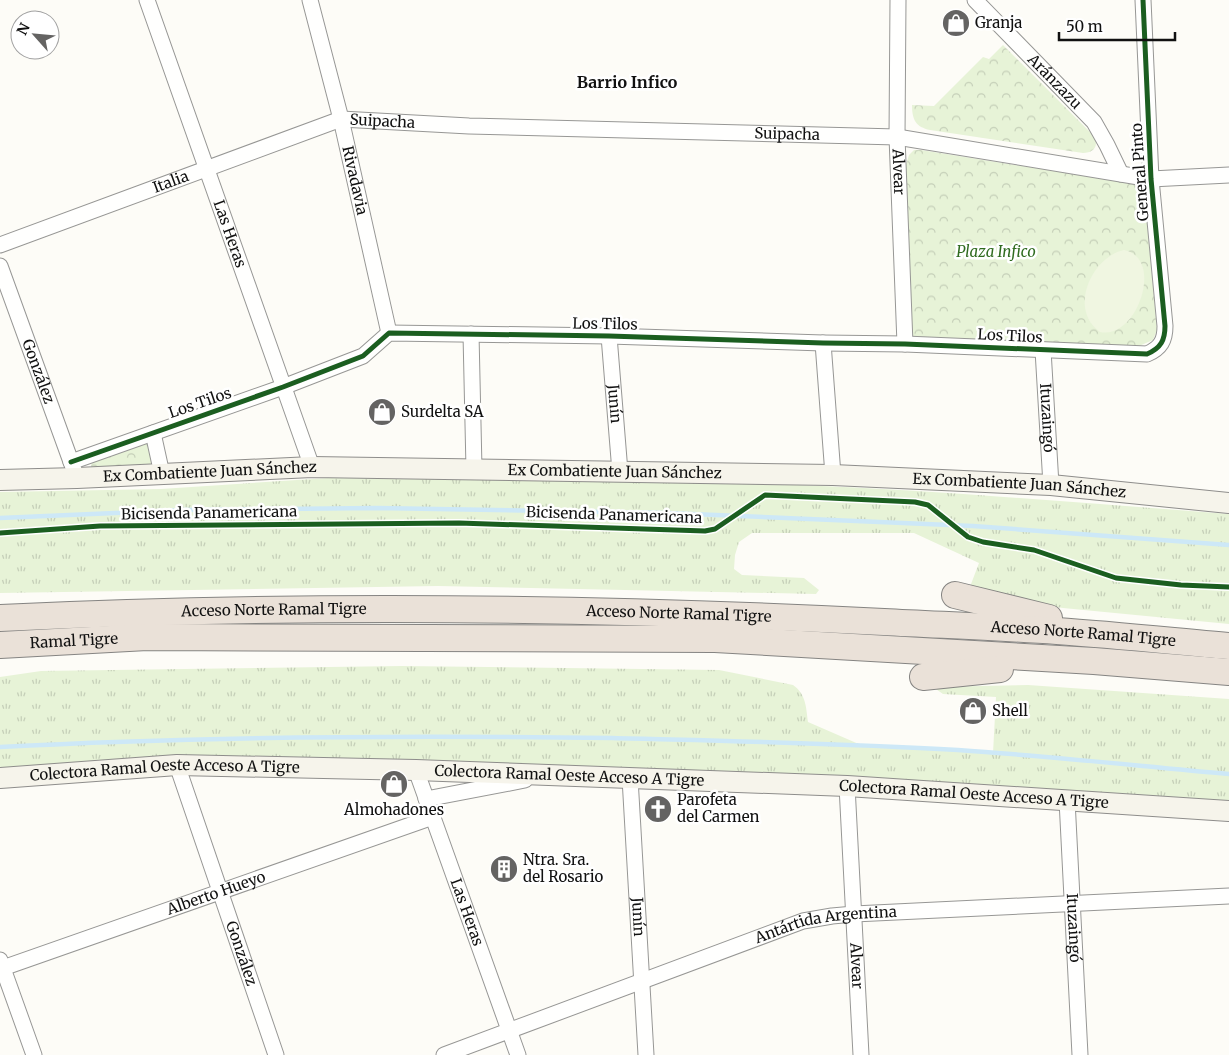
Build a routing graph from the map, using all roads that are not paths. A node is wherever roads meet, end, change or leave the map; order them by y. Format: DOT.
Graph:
graph roads {
  1 [pos="148,0"];
  2 [pos="310,0"];
  3 [pos="898,0"];
  4 [pos="975,0"];
  5 [pos="1143,0"];
  6 [pos="341,118"];
  7 [pos="897,136"];
  8 [pos="206,168"];
  9 [pos="1120,174"];
  10 [pos="1229,175"];
  11 [pos="1151,179"];
  12 [pos="0,245"];
  13 [pos="0,266"];
  14 [pos="389,333"];
  15 [pos="471,334"];
  16 [pos="609,336"];
  17 [pos="823,343"];
  18 [pos="1163,343"];
  19 [pos="905,344"];
  20 [pos="1043,350"];
  21 [pos="283,387"];
  22 [pos="153,433"];
  23 [pos="312,467"];
  24 [pos="474,469"];
  25 [pos="74,470"];
  26 [pos="620,472"];
  27 [pos="162,474"];
  28 [pos="833,475"];
  29 [pos="0,480"];
  30 [pos="1051,485"];
  31 [pos="1229,503"];
  32 [pos="955,595"];
  33 [pos="822,601"];
  34 [pos="0,602"];
  35 [pos="128,612"];
  36 [pos="721,614"];
  37 [pos="0,618"];
  38 [pos="147,637"];
  39 [pos="1127,637"];
  40 [pos="521,638"];
  41 [pos="0,645"];
  42 [pos="1229,646"];
  43 [pos="758,654"];
  44 [pos="0,660"];
  45 [pos="1094,661"];
  46 [pos="1229,672"];
  47 [pos="923,677"];
  48 [pos="177,765"];
  49 [pos="416,770"];
  50 [pos="545,776"];
  51 [pos="0,778"];
  52 [pos="630,778"];
  53 [pos="846,786"];
  54 [pos="426,799"];
  55 [pos="1067,800"];
  56 [pos="1229,811"];
  57 [pos="433,817"];
  58 [pos="220,891"];
  59 [pos="1229,896"];
  60 [pos="1072,902"];
  61 [pos="854,914"];
  62 [pos="1,965"];
  63 [pos="642,982"];
  64 [pos="510,1031"];
  65 [pos="34,1055"];
  66 [pos="276,1055"];
  67 [pos="444,1055"];
  68 [pos="518,1055"];
  69 [pos="646,1055"];
  70 [pos="861,1055"];
  71 [pos="1080,1055"];
  1 -- 8 [label="street, Las Heras"];
  2 -- 6 [label="street, Rivadavia"];
  3 -- 7 [label="street, Alvear"];
  4 -- 9 [label="street, Aránzazu"];
  5 -- 11 [label="street, General Pinto"];
  6 -- 7 [label="street, Suipacha"];
  6 -- 8 [label="street, Italia"];
  6 -- 14 [label="street, Rivadavia"];
  7 -- 9 [label="street, Suipacha"];
  7 -- 19 [label="street, Alvear"];
  8 -- 12 [label="street, Italia"];
  8 -- 21 [label="street, Las Heras"];
  9 -- 11 [label="street, Suipacha"];
  10 -- 11 [label="street, Suipacha"];
  11 -- 18 [label="street, General Pinto"];
  13 -- 25 [label="street, González"];
  14 -- 15 [label="street, Los Tilos"];
  14 -- 21 [label="street, Los Tilos"];
  15 -- 16 [label="street, Los Tilos"];
  15 -- 24 [label="street"];
  16 -- 17 [label="street, Los Tilos"];
  16 -- 26 [label="street, Junín"];
  17 -- 19 [label="street, Los Tilos"];
  17 -- 28 [label="street"];
  18 -- 20 [label="street, Los Tilos"];
  19 -- 20 [label="street, Los Tilos"];
  20 -- 30 [label="street, Ituzaingó"];
  21 -- 22 [label="street, Los Tilos"];
  21 -- 23 [label="street, Las Heras"];
  22 -- 25 [label="street, Los Tilos"];
  22 -- 27 [label="street"];
  23 -- 24 [label="street, Ex Combatiente Juan Sánchez"];
  23 -- 27 [label="street, Ex Combatiente Juan Sánchez"];
  24 -- 26 [label="street, Ex Combatiente Juan Sánchez"];
  25 -- 27 [label="street, Ex Combatiente Juan Sánchez"];
  25 -- 29 [label="street, Ex Combatiente Juan Sánchez"];
  26 -- 28 [label="street, Ex Combatiente Juan Sánchez"];
  28 -- 30 [label="street, Ex Combatiente Juan Sánchez"];
  30 -- 31 [label="street, Ex Combatiente Juan Sánchez"];
  32 -- 39 [label="highway"];
  33 -- 36 [label="highway"];
  34 -- 35 [label="highway"];
  35 -- 36 [label="highway, Acceso Norte Ramal Tigre"];
  35 -- 37 [label="highway, Ramal Tigre"];
  36 -- 39 [label="highway, Acceso Norte Ramal Tigre"];
  38 -- 40 [label="highway, Acceso Norte Ramal Tigre"];
  38 -- 41 [label="highway, Ramal Tigre"];
  38 -- 44 [label="highway"];
  39 -- 42 [label="highway, Acceso Norte Ramal Tigre"];
  40 -- 43 [label="highway"];
  40 -- 45 [label="highway, Acceso Norte Ramal Tigre"];
  45 -- 46 [label="highway, Acceso Norte Ramal Tigre"];
  45 -- 47 [label="highway"];
  48 -- 49 [label="street, Colectora Ramal Oeste Acceso A Tigre"];
  48 -- 51 [label="street, Colectora Ramal Oeste Acceso A Tigre"];
  48 -- 58 [label="street, González"];
  49 -- 50 [label="street, Colectora Ramal Oeste Acceso A Tigre"];
  49 -- 54 [label="street, Las Heras"];
  50 -- 52 [label="street, Colectora Ramal Oeste Acceso A Tigre"];
  50 -- 54 [label="street"];
  52 -- 53 [label="street, Colectora Ramal Oeste Acceso A Tigre"];
  52 -- 63 [label="street, Junín"];
  53 -- 55 [label="street, Colectora Ramal Oeste Acceso A Tigre"];
  53 -- 61 [label="street, Alvear"];
  54 -- 57 [label="street, Las Heras"];
  55 -- 56 [label="street, Colectora Ramal Oeste Acceso A Tigre"];
  55 -- 60 [label="street, Ituzaingó"];
  57 -- 58 [label="street, Alberto Hueyo"];
  57 -- 64 [label="street, Las Heras"];
  58 -- 62 [label="street, Alberto Hueyo"];
  58 -- 66 [label="street, González"];
  59 -- 60 [label="street, Antártida Argentina"];
  60 -- 61 [label="street, Antártida Argentina"];
  60 -- 71 [label="street, Ituzaingó"];
  61 -- 63 [label="street, Antártida Argentina"];
  61 -- 70 [label="street, Alvear"];
  62 -- 65 [label="street"];
  63 -- 64 [label="street, Antártida Argentina"];
  63 -- 69 [label="street, Junín"];
  64 -- 67 [label="street, Antártida Argentina"];
  64 -- 68 [label="street, Las Heras"];
}
